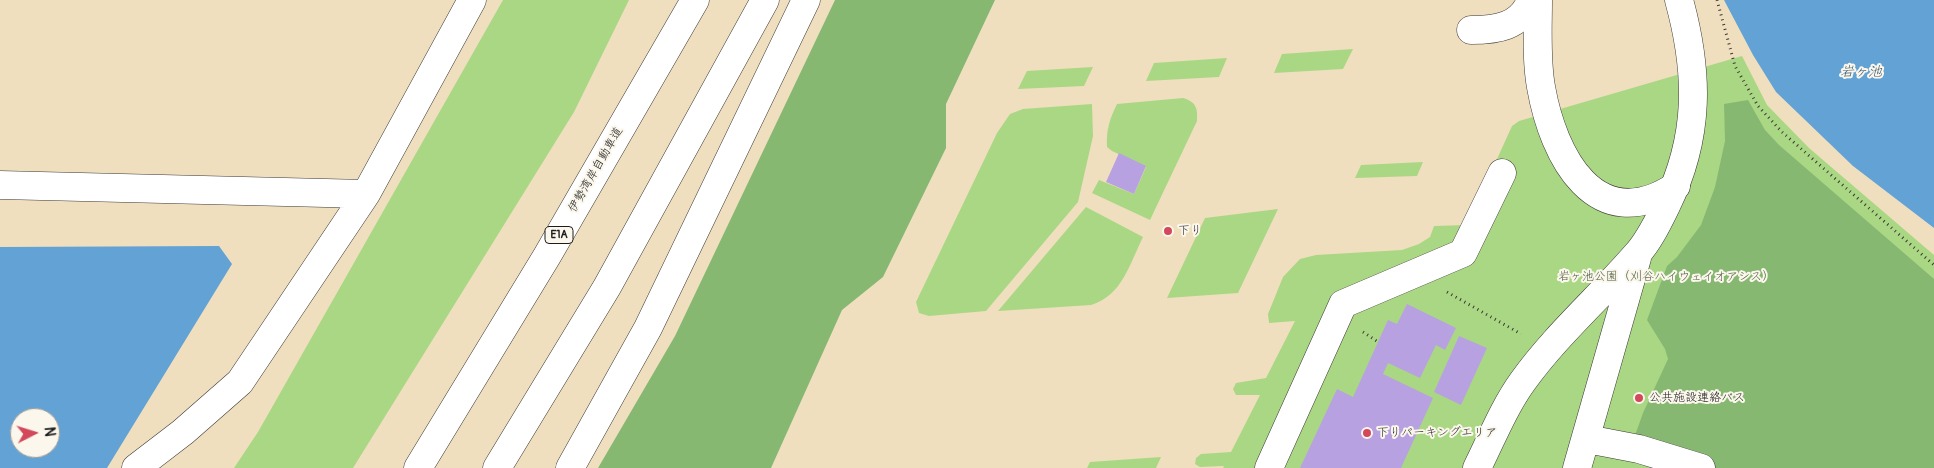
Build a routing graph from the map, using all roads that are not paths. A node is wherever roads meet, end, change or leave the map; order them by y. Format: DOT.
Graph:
graph roads {
  1 [pos="472,0"];
  2 [pos="695,0"];
  3 [pos="765,0"];
  4 [pos="806,0"];
  5 [pos="1531,0"];
  6 [pos="1538,0"];
  7 [pos="1679,0"];
  8 [pos="1471,30"];
  9 [pos="1502,173"];
  10 [pos="0,185"];
  11 [pos="1676,186"];
  12 [pos="366,194"];
  13 [pos="1638,253"];
  14 [pos="1587,439"];
  15 [pos="1479,467"];
  16 [pos="136,468"];
  17 [pos="418,468"];
  18 [pos="497,468"];
  19 [pos="570,468"];
  20 [pos="1268,468"];
  21 [pos="1577,468"];
  22 [pos="1701,468"];
  1 -- 12 [label="main road"];
  2 -- 17 [label="main road, 伊勢湾岸自動車道 / E1A"];
  3 -- 18 [label="main road"];
  4 -- 19 [label="main road"];
  5 -- 8 [label="main road"];
  6 -- 11 [label="main road"];
  7 -- 11 [label="main road"];
  9 -- 20 [label="main road"];
  10 -- 12 [label="main road"];
  11 -- 13 [label="main road"];
  12 -- 16 [label="main road"];
  13 -- 14 [label="main road"];
  13 -- 15 [label="main road"];
  14 -- 21 [label="main road"];
  14 -- 22 [label="main road"];
}
